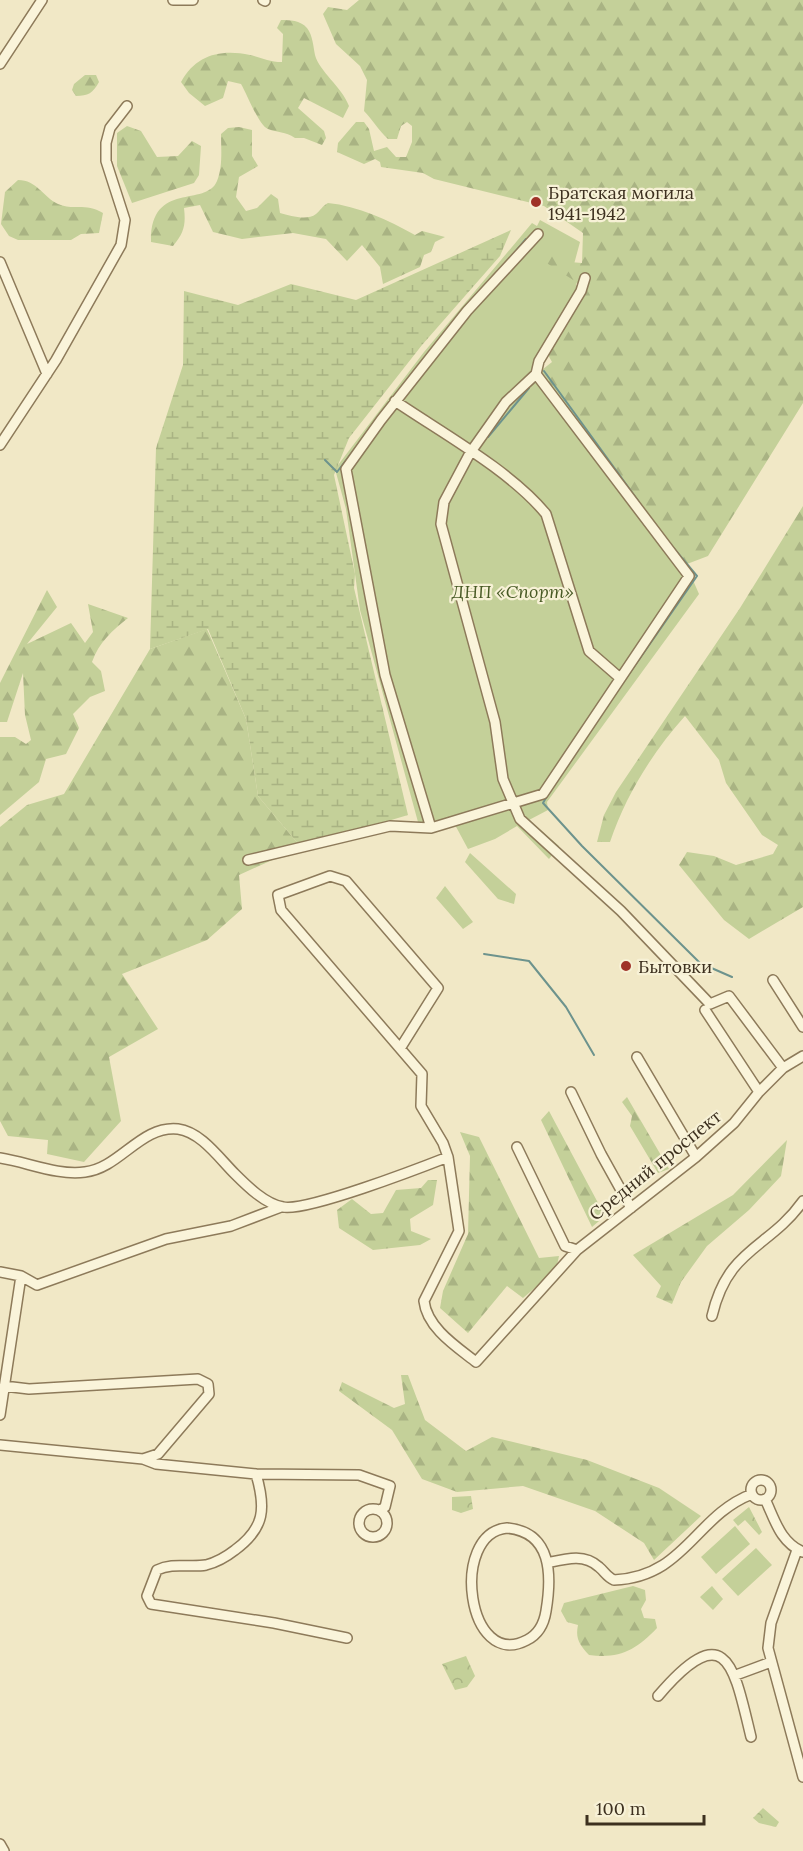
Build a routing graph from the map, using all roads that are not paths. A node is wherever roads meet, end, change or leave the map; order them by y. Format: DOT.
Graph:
graph roads {
  1 [pos="42,0"];
  2 [pos="173,0"];
  3 [pos="193,0"];
  4 [pos="0,64"];
  5 [pos="127,106"];
  6 [pos="538,234"];
  7 [pos="0,262"];
  8 [pos="585,278"];
  9 [pos="47,374"];
  10 [pos="536,374"];
  11 [pos="395,401"];
  12 [pos="0,445"];
  13 [pos="470,453"];
  14 [pos="620,678"];
  15 [pos="513,802"];
  16 [pos="430,828"];
  17 [pos="248,860"];
  18 [pos="773,980"];
  19 [pos="705,1010"];
  20 [pos="803,1027"];
  21 [pos="401,1047"];
  22 [pos="803,1056"];
  23 [pos="637,1057"];
  24 [pos="783,1068"];
  25 [pos="571,1092"];
  26 [pos="759,1092"];
  27 [pos="517,1147"];
  28 [pos="448,1157"];
  29 [pos="696,1157"];
  30 [pos="0,1158"];
  31 [pos="803,1201"];
  32 [pos="281,1207"];
  33 [pos="631,1208"];
  34 [pos="577,1250"];
  35 [pos="0,1272"];
  36 [pos="21,1276"];
  37 [pos="712,1316"];
  38 [pos="4,1386"];
  39 [pos="0,1415"];
  40 [pos="0,1445"];
  41 [pos="144,1459"];
  42 [pos="256,1474"];
  43 [pos="752,1494"];
  44 [pos="765,1499"];
  45 [pos="380,1510"];
  46 [pos="800,1551"];
  47 [pos="547,1563"];
  48 [pos="347,1638"];
  49 [pos="771,1662"];
  50 [pos="736,1675"];
  51 [pos="658,1696"];
  52 [pos="751,1737"];
  53 [pos="803,1777"];
  54 [pos="0,1844"];
  55 [pos="4,1851"];
  1 -- 4 [label="street"];
  2 -- 3 [label="street"];
  5 -- 9 [label="street"];
  6 -- 11 [label="street"];
  7 -- 9 [label="street"];
  8 -- 10 [label="street"];
  9 -- 12 [label="street"];
  10 -- 13 [label="street"];
  10 -- 14 [label="street"];
  11 -- 13 [label="street"];
  11 -- 16 [label="street"];
  13 -- 14 [label="street"];
  13 -- 15 [label="street"];
  14 -- 15 [label="street"];
  15 -- 16 [label="street"];
  15 -- 24 [label="street"];
  16 -- 17 [label="street"];
  18 -- 20 [label="street"];
  19 -- 26 [label="street"];
  21 -- 21 [label="street"];
  21 -- 28 [label="street"];
  22 -- 24 [label="street, Средний проспект"];
  23 -- 29 [label="street"];
  24 -- 26 [label="street, Средний проспект"];
  25 -- 33 [label="street"];
  26 -- 29 [label="street, Средний проспект"];
  27 -- 34 [label="street"];
  28 -- 32 [label="street"];
  28 -- 34 [label="street, Средний проспект"];
  29 -- 33 [label="street, Средний проспект"];
  30 -- 32 [label="street"];
  31 -- 37 [label="street"];
  32 -- 36 [label="street"];
  33 -- 34 [label="street, Средний проспект"];
  35 -- 36 [label="street"];
  36 -- 38 [label="street"];
  38 -- 39 [label="street"];
  38 -- 41 [label="street"];
  40 -- 41 [label="street"];
  41 -- 42 [label="street"];
  42 -- 45 [label="street"];
  42 -- 48 [label="street"];
  43 -- 44 [label="street"];
  43 -- 44 [label="street"];
  43 -- 47 [label="street"];
  44 -- 46 [label="street"];
  46 -- 49 [label="street"];
  47 -- 47 [label="street"];
  49 -- 50 [label="street"];
  49 -- 53 [label="street"];
  50 -- 51 [label="street"];
  50 -- 52 [label="street"];
  54 -- 55 [label="street"];
}
